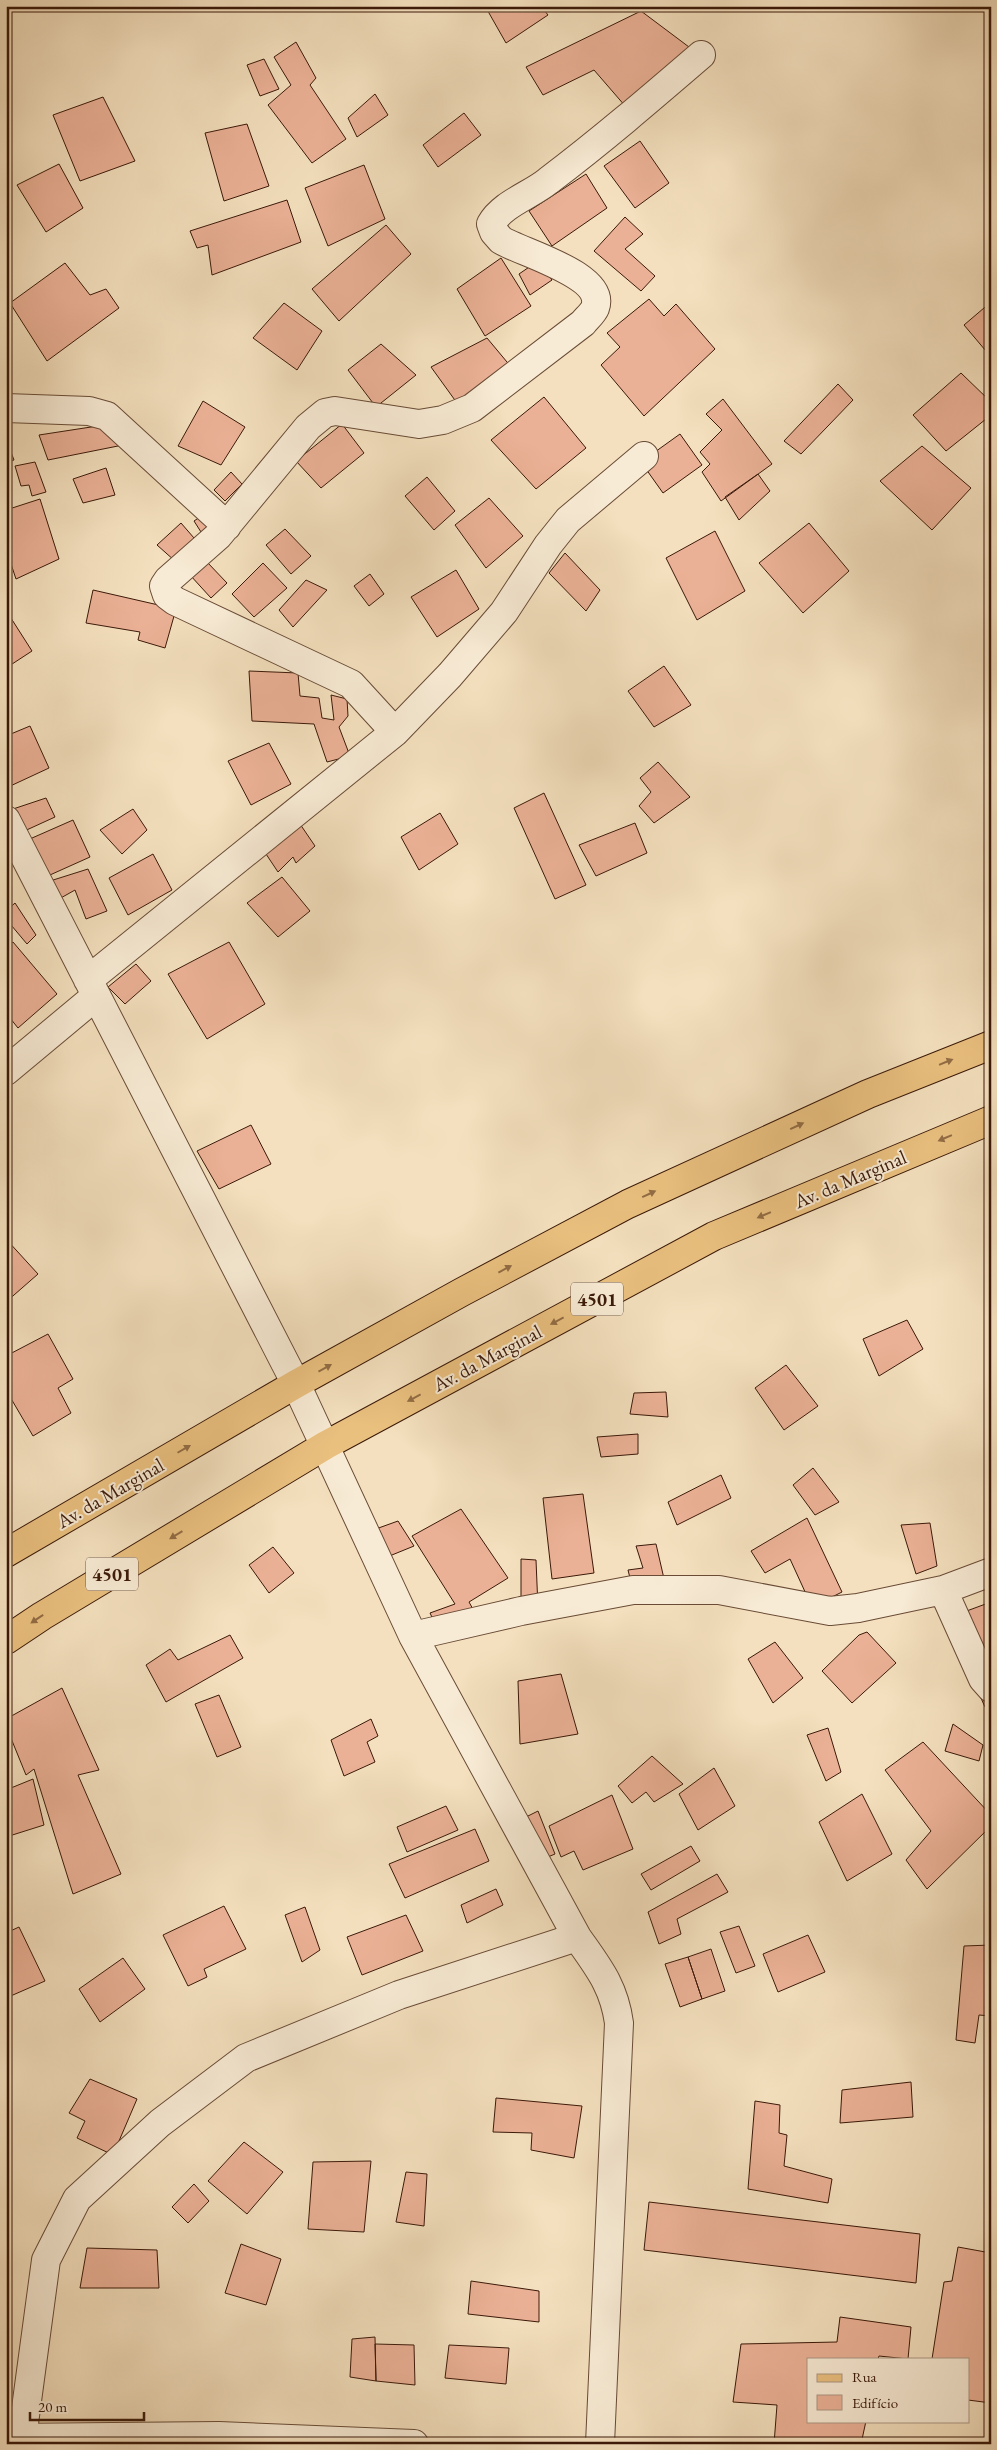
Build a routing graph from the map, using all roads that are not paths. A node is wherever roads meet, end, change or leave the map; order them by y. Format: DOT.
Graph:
graph roads {
  1 [pos="702,55"];
  2 [pos="6,408"];
  3 [pos="644,456"];
  4 [pos="227,526"];
  5 [pos="395,732"];
  6 [pos="6,820"];
  7 [pos="92,988"];
  8 [pos="991,1044"];
  9 [pos="6,1070"];
  10 [pos="991,1120"];
  11 [pos="296,1384"];
  12 [pos="326,1445"];
  13 [pos="6,1554"];
  14 [pos="991,1572"];
  15 [pos="943,1590"];
  16 [pos="412,1636"];
  17 [pos="6,1640"];
  18 [pos="991,1688"];
  19 [pos="577,1937"];
  20 [pos="14,2438"];
  21 [pos="414,2444"];
  22 [pos="600,2444"];
  1 -- 4 [label="street"];
  2 -- 4 [label="street"];
  3 -- 5 [label="street"];
  4 -- 5 [label="street"];
  5 -- 7 [label="street"];
  6 -- 7 [label="street"];
  7 -- 9 [label="street"];
  7 -- 11 [label="street"];
  11 -- 8 [label="main road, Av. da Marginal, one-way"];
  10 -- 12 [label="main road, Av. da Marginal / 4501, one-way"];
  11 -- 12 [label="street"];
  13 -- 11 [label="main road, Av. da Marginal, one-way"];
  12 -- 16 [label="street"];
  12 -- 17 [label="main road, Av. da Marginal / 4501, one-way"];
  14 -- 15 [label="street"];
  15 -- 16 [label="street"];
  15 -- 18 [label="street"];
  16 -- 19 [label="street"];
  19 -- 20 [label="street"];
  19 -- 22 [label="street"];
  20 -- 21 [label="street"];
}
